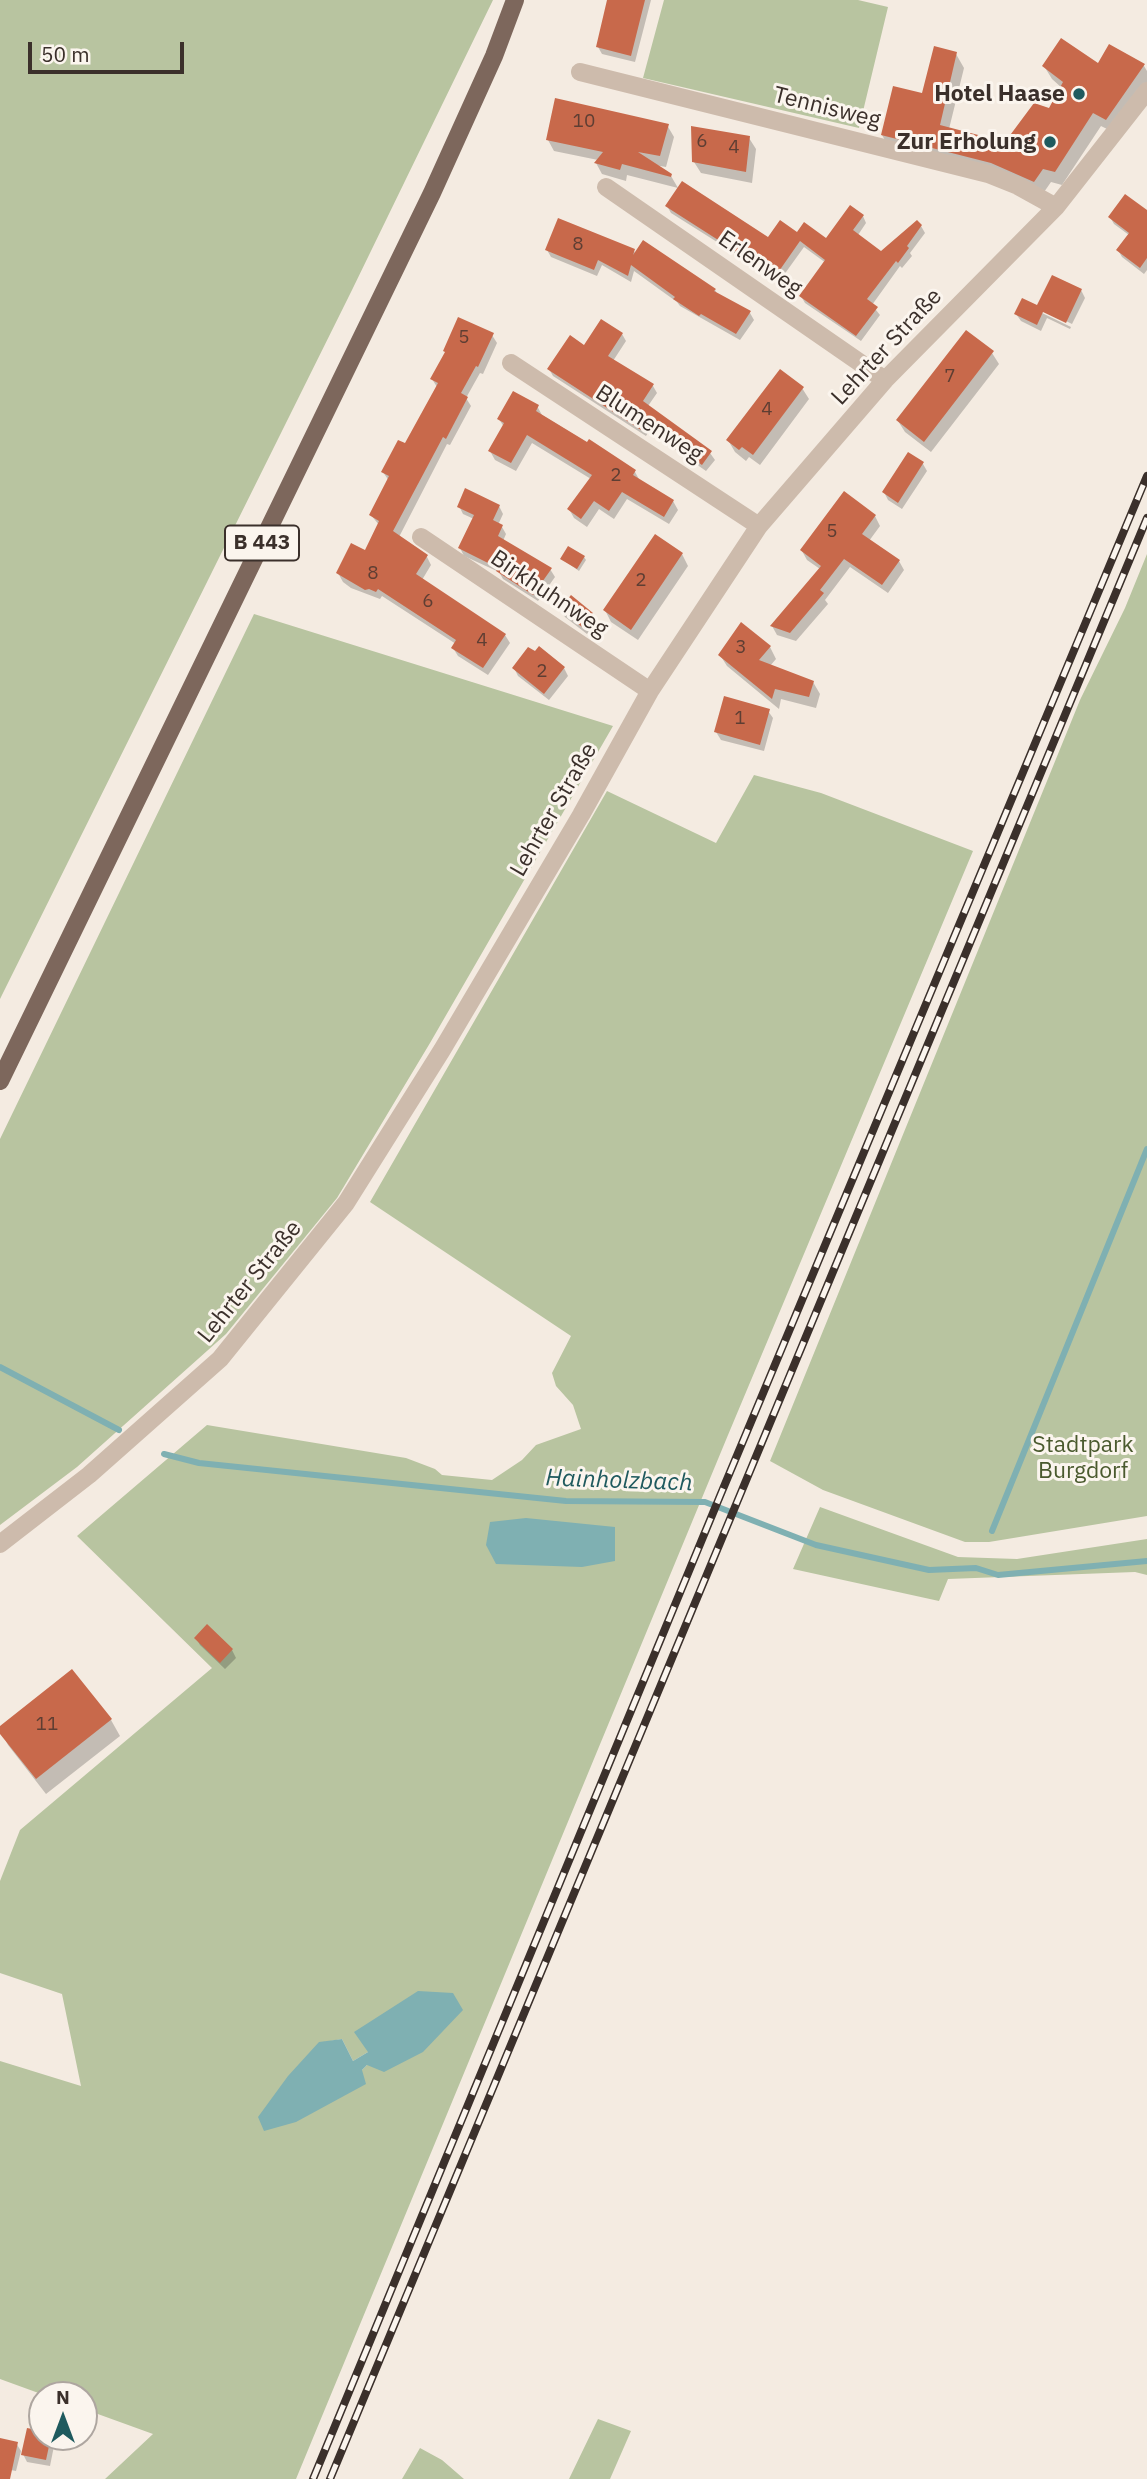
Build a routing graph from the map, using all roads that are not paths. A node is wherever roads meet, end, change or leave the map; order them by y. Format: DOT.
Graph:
graph roads {
  1 [pos="516,0"];
  2 [pos="580,72"];
  3 [pos="1147,91"];
  4 [pos="606,187"];
  5 [pos="1056,207"];
  6 [pos="511,363"];
  7 [pos="885,380"];
  8 [pos="759,526"];
  9 [pos="421,537"];
  10 [pos="650,691"];
  11 [pos="0,1081"];
  12 [pos="0,1544"];
  1 -- 11 [label="main road, B 443"];
  2 -- 5 [label="street, Tennisweg"];
  3 -- 5 [label="street, Lehrter Straße"];
  4 -- 7 [label="street, Erlenweg"];
  5 -- 7 [label="street, Lehrter Straße"];
  6 -- 8 [label="street, Blumenweg"];
  7 -- 8 [label="street, Lehrter Straße"];
  8 -- 10 [label="street, Lehrter Straße"];
  9 -- 10 [label="street, Birkhuhnweg"];
  10 -- 12 [label="street, Lehrter Straße"];
}
